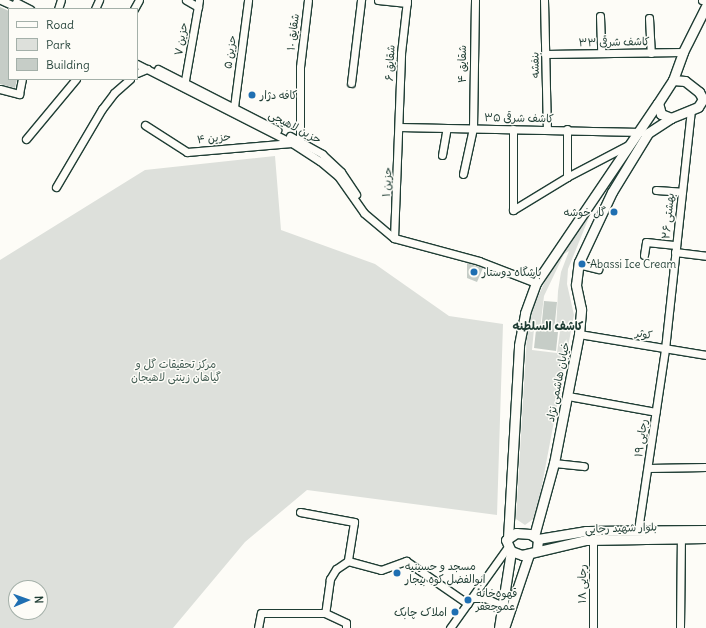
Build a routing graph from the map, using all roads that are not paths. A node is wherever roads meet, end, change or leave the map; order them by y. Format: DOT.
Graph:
graph roads {
  1 [pos="1,0"];
  2 [pos="11,0"];
  3 [pos="186,0"];
  4 [pos="248,0"];
  5 [pos="308,0"];
  6 [pos="361,0"];
  7 [pos="378,0"];
  8 [pos="475,0"];
  9 [pos="544,0"];
  10 [pos="702,0"];
  11 [pos="407,1"];
  12 [pos="706,1"];
  13 [pos="199,4"];
  14 [pos="706,6"];
  15 [pos="18,8"];
  16 [pos="28,8"];
  17 [pos="600,16"];
  18 [pos="649,18"];
  19 [pos="682,52"];
  20 [pos="601,53"];
  21 [pos="651,53"];
  22 [pos="546,54"];
  23 [pos="138,60"];
  24 [pos="138,64"];
  25 [pos="147,69"];
  26 [pos="138,73"];
  27 [pos="22,80"];
  28 [pos="75,80"];
  29 [pos="129,80"];
  30 [pos="673,80"];
  31 [pos="351,83"];
  32 [pos="184,85"];
  33 [pos="0,89"];
  34 [pos="704,99"];
  35 [pos="658,103"];
  36 [pos="234,107"];
  37 [pos="691,110"];
  38 [pos="671,118"];
  39 [pos="145,125"];
  40 [pos="399,127"];
  41 [pos="447,128"];
  42 [pos="473,128"];
  43 [pos="513,129"];
  44 [pos="547,129"];
  45 [pos="567,129"];
  46 [pos="638,132"];
  47 [pos="648,133"];
  48 [pos="26,139"];
  49 [pos="300,142"];
  50 [pos="292,143"];
  51 [pos="630,144"];
  52 [pos="442,154"];
  53 [pos="463,174"];
  54 [pos="567,176"];
  55 [pos="56,187"];
  56 [pos="656,190"];
  57 [pos="682,192"];
  58 [pos="394,238"];
  59 [pos="676,248"];
  60 [pos="644,255"];
  61 [pos="706,256"];
  62 [pos="578,264"];
  63 [pos="598,269"];
  64 [pos="536,283"];
  65 [pos="579,334"];
  66 [pos="665,349"];
  67 [pos="706,355"];
  68 [pos="568,396"];
  69 [pos="656,412"];
  70 [pos="554,463"];
  71 [pos="584,466"];
  72 [pos="706,467"];
  73 [pos="648,468"];
  74 [pos="300,512"];
  75 [pos="638,530"];
  76 [pos="706,530"];
  77 [pos="508,538"];
  78 [pos="536,538"];
  79 [pos="682,538"];
  80 [pos="706,538"];
  81 [pos="563,540"];
  82 [pos="593,540"];
  83 [pos="509,549"];
  84 [pos="533,552"];
  85 [pos="348,561"];
  86 [pos="473,598"];
  87 [pos="468,604"];
  88 [pos="501,606"];
  89 [pos="325,613"];
  90 [pos="258,628"];
  91 [pos="346,628"];
  92 [pos="450,628"];
  93 [pos="499,628"];
  94 [pos="504,628"];
  95 [pos="593,628"];
  96 [pos="680,628"];
  1 -- 15 [label="street"];
  2 -- 16 [label="street"];
  3 -- 13 [label="street"];
  4 -- 36 [label="street, حزین ۵"];
  5 -- 49 [label="street, شقایق ۱۰"];
  6 -- 31 [label="street"];
  7 -- 11 [label="street"];
  8 -- 42 [label="street, شقایق ۴"];
  9 -- 22 [label="street, بنفشه"];
  10 -- 12 [label="street"];
  11 -- 40 [label="street, شقایق ۶"];
  13 -- 32 [label="street, حزین ۷"];
  14 -- 19 [label="main road"];
  17 -- 20 [label="street"];
  18 -- 21 [label="street"];
  19 -- 21 [label="street, کاشف شرقی ۳۳"];
  19 -- 30 [label="main road"];
  20 -- 21 [label="street, کاشف شرقی ۳۳"];
  20 -- 22 [label="street, کاشف شرقی ۳۳"];
  22 -- 44 [label="street, بنفشه"];
  23 -- 32 [label="street, حزین لاهیجی"];
  24 -- 25 [label="street, حزین لاهیجی"];
  25 -- 26 [label="street"];
  25 -- 32 [label="street, حزین لاهیجی"];
  27 -- 33 [label="street"];
  28 -- 48 [label="street"];
  29 -- 55 [label="street"];
  30 -- 34 [label="main road"];
  30 -- 35 [label="main road"];
  32 -- 36 [label="street, حزین لاهیجی"];
  32 -- 50 [label="street, حزین لاهیجی"];
  34 -- 37 [label="main road"];
  35 -- 38 [label="main road"];
  35 -- 46 [label="main road"];
  36 -- 49 [label="street, حزین لاهیجی"];
  37 -- 38 [label="main road"];
  37 -- 57 [label="street, بهشتی ۲۶"];
  38 -- 47 [label="main road, خیابان هاشمی نژاد"];
  39 -- 50 [label="street, حزین ۴"];
  40 -- 41 [label="street, کاشف شرقی ۳۵"];
  40 -- 58 [label="street, حزین ۱"];
  41 -- 42 [label="street, کاشف شرقی ۳۵"];
  41 -- 52 [label="street"];
  42 -- 43 [label="street, کاشف شرقی ۳۵"];
  42 -- 53 [label="street, شقایق ۴"];
  43 -- 44 [label="street, کاشف شرقی ۳۵"];
  43 -- 54 [label="street"];
  44 -- 45 [label="street, کاشف شرقی ۳۵"];
  45 -- 46 [label="street, کاشف شرقی ۳۵"];
  45 -- 54 [label="street"];
  46 -- 47 [label="street, کاشف شرقی ۳۵"];
  46 -- 51 [label="main road"];
  47 -- 62 [label="main road, خیابان هاشمی نژاد"];
  49 -- 58 [label="street, حزین لاهیجی"];
  50 -- 58 [label="street, حزین لاهیجی"];
  51 -- 54 [label="street"];
  51 -- 64 [label="main road"];
  56 -- 57 [label="street"];
  57 -- 59 [label="street, بهشتی ۲۶"];
  58 -- 64 [label="street, حزین لاهیجی"];
  59 -- 60 [label="street"];
  59 -- 61 [label="street"];
  59 -- 66 [label="street, بهشتی ۲۶"];
  62 -- 63 [label="street"];
  62 -- 65 [label="main road, خیابان هاشمی نژاد"];
  64 -- 77 [label="main road"];
  65 -- 66 [label="street, کوثر"];
  65 -- 68 [label="main road, خیابان هاشمی نژاد"];
  66 -- 67 [label="street, کوثر"];
  66 -- 69 [label="street, رجایی ۱۹"];
  68 -- 69 [label="street"];
  68 -- 70 [label="main road, خیابان هاشمی نژاد"];
  69 -- 73 [label="street, رجایی ۱۹"];
  70 -- 71 [label="street"];
  70 -- 78 [label="main road, خیابان هاشمی نژاد"];
  72 -- 73 [label="street"];
  73 -- 75 [label="street, رجایی ۱۹"];
  74 -- 85 [label="street"];
  75 -- 76 [label="main road, بلوار شهید رجایی"];
  75 -- 81 [label="main road, بلوار شهید رجایی"];
  77 -- 78 [label="main road, بلوار شهید رجایی"];
  77 -- 83 [label="main road"];
  78 -- 81 [label="main road, بلوار شهید رجایی"];
  78 -- 84 [label="main road, خیابان هاشمی نژاد"];
  79 -- 80 [label="main road, بلوار شهید رجایی"];
  79 -- 82 [label="main road, بلوار شهید رجایی"];
  79 -- 96 [label="street"];
  81 -- 82 [label="main road, بلوار شهید رجایی"];
  81 -- 84 [label="main road, بلوار شهید رجایی"];
  82 -- 95 [label="street, رجایی ۱۸"];
  83 -- 84 [label="main road, بلوار شهید رجایی"];
  83 -- 86 [label="street"];
  83 -- 88 [label="main road"];
  84 -- 94 [label="main road, خیابان هاشمی نژاد"];
  85 -- 87 [label="street"];
  85 -- 89 [label="street"];
  86 -- 87 [label="street"];
  86 -- 88 [label="street"];
  87 -- 92 [label="street"];
  88 -- 93 [label="main road"];
  89 -- 90 [label="street"];
  89 -- 91 [label="street"];
}
